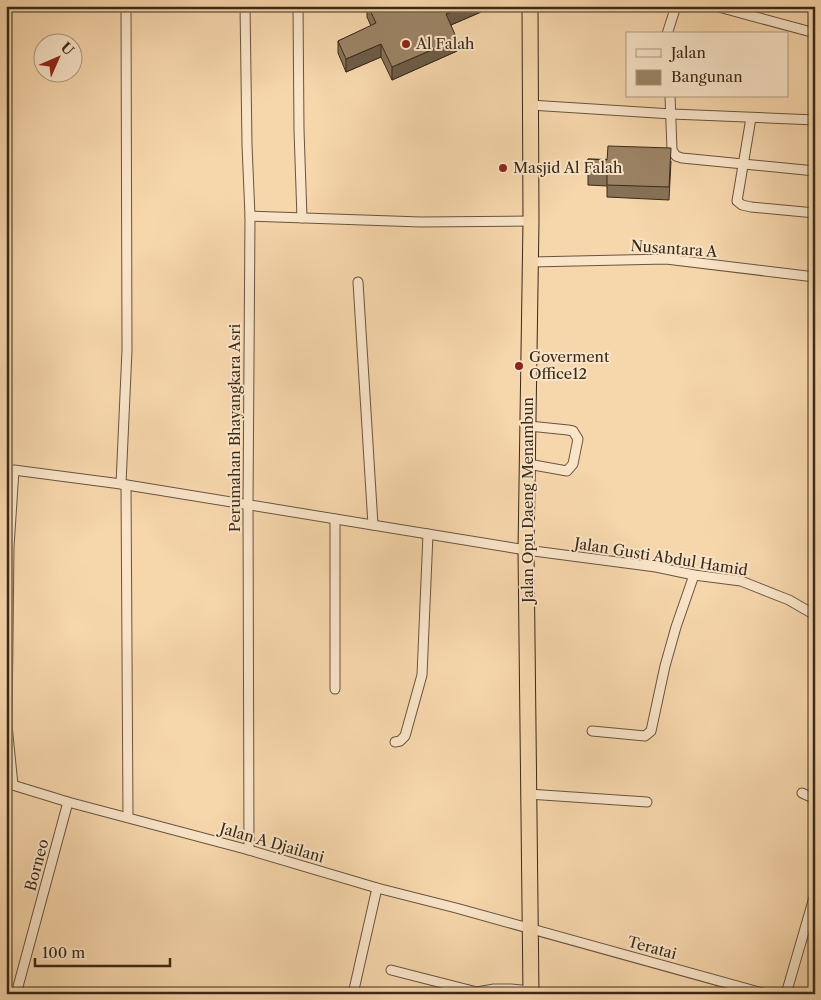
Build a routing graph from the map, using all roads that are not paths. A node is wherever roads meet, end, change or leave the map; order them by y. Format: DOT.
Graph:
graph roads {
  1 [pos="126,6"];
  2 [pos="245,6"];
  3 [pos="298,6"];
  4 [pos="530,6"];
  5 [pos="676,6"];
  6 [pos="715,6"];
  7 [pos="669,32"];
  8 [pos="815,33"];
  9 [pos="670,98"];
  10 [pos="530,104"];
  11 [pos="672,114"];
  12 [pos="751,118"];
  13 [pos="815,120"];
  14 [pos="743,165"];
  15 [pos="815,171"];
  16 [pos="815,212"];
  17 [pos="250,216"];
  18 [pos="302,218"];
  19 [pos="531,222"];
  20 [pos="531,262"];
  21 [pos="815,277"];
  22 [pos="358,282"];
  23 [pos="529,426"];
  24 [pos="528,464"];
  25 [pos="10,469"];
  26 [pos="123,485"];
  27 [pos="248,505"];
  28 [pos="335,519"];
  29 [pos="373,525"];
  30 [pos="428,534"];
  31 [pos="526,550"];
  32 [pos="694,575"];
  33 [pos="815,615"];
  34 [pos="335,689"];
  35 [pos="592,731"];
  36 [pos="395,742"];
  37 [pos="9,784"];
  38 [pos="802,793"];
  39 [pos="528,794"];
  40 [pos="815,799"];
  41 [pos="68,802"];
  42 [pos="647,802"];
  43 [pos="128,817"];
  44 [pos="249,850"];
  45 [pos="377,888"];
  46 [pos="814,898"];
  47 [pos="531,929"];
  48 [pos="391,970"];
  49 [pos="531,992"];
  50 [pos="16,994"];
  51 [pos="353,994"];
  52 [pos="766,994"];
  53 [pos="786,994"];
  1 -- 26 [label="street"];
  2 -- 17 [label="street, Perumahan Bhayangkara Asri"];
  3 -- 18 [label="street"];
  4 -- 10 [label="highway, Jalan Opu Daeng Menambun"];
  5 -- 7 [label="street"];
  6 -- 8 [label="street"];
  9 -- 11 [label="street"];
  10 -- 11 [label="street"];
  10 -- 19 [label="highway, Jalan Opu Daeng Menambun"];
  11 -- 12 [label="street"];
  11 -- 14 [label="street"];
  12 -- 13 [label="street"];
  12 -- 14 [label="street"];
  14 -- 15 [label="street"];
  14 -- 16 [label="street"];
  17 -- 18 [label="street"];
  17 -- 27 [label="street, Perumahan Bhayangkara Asri"];
  18 -- 19 [label="street"];
  19 -- 20 [label="highway, Jalan Opu Daeng Menambun"];
  20 -- 21 [label="street, Nusantara A"];
  20 -- 23 [label="highway, Jalan Opu Daeng Menambun"];
  22 -- 29 [label="street"];
  23 -- 24 [label="highway, Jalan Opu Daeng Menambun"];
  23 -- 24 [label="street"];
  24 -- 31 [label="highway, Jalan Opu Daeng Menambun"];
  25 -- 26 [label="street, Jalan Gusti Abdul Hamid"];
  25 -- 37 [label="street"];
  26 -- 27 [label="street, Jalan Gusti Abdul Hamid"];
  26 -- 43 [label="street"];
  27 -- 28 [label="street, Jalan Gusti Abdul Hamid"];
  27 -- 44 [label="street, Perumahan Bhayangkara Asri"];
  28 -- 29 [label="street, Jalan Gusti Abdul Hamid"];
  28 -- 34 [label="street"];
  29 -- 30 [label="street, Jalan Gusti Abdul Hamid"];
  30 -- 31 [label="street, Jalan Gusti Abdul Hamid"];
  30 -- 36 [label="street"];
  31 -- 32 [label="street, Jalan Gusti Abdul Hamid"];
  31 -- 39 [label="highway, Jalan Opu Daeng Menambun"];
  32 -- 33 [label="street, Jalan Gusti Abdul Hamid"];
  32 -- 35 [label="street"];
  37 -- 41 [label="street, Jalan A Djailani"];
  38 -- 40 [label="street"];
  39 -- 42 [label="street"];
  39 -- 47 [label="highway, Jalan Opu Daeng Menambun"];
  41 -- 43 [label="street, Jalan A Djailani"];
  41 -- 50 [label="street, Borneo"];
  43 -- 44 [label="street, Jalan A Djailani"];
  44 -- 45 [label="street, Jalan A Djailani"];
  45 -- 47 [label="street, Jalan A Djailani"];
  45 -- 51 [label="street"];
  46 -- 53 [label="street"];
  47 -- 49 [label="highway, Jalan Opu Daeng Menambun"];
  47 -- 52 [label="street, Teratai"];
  48 -- 49 [label="street"];
}
